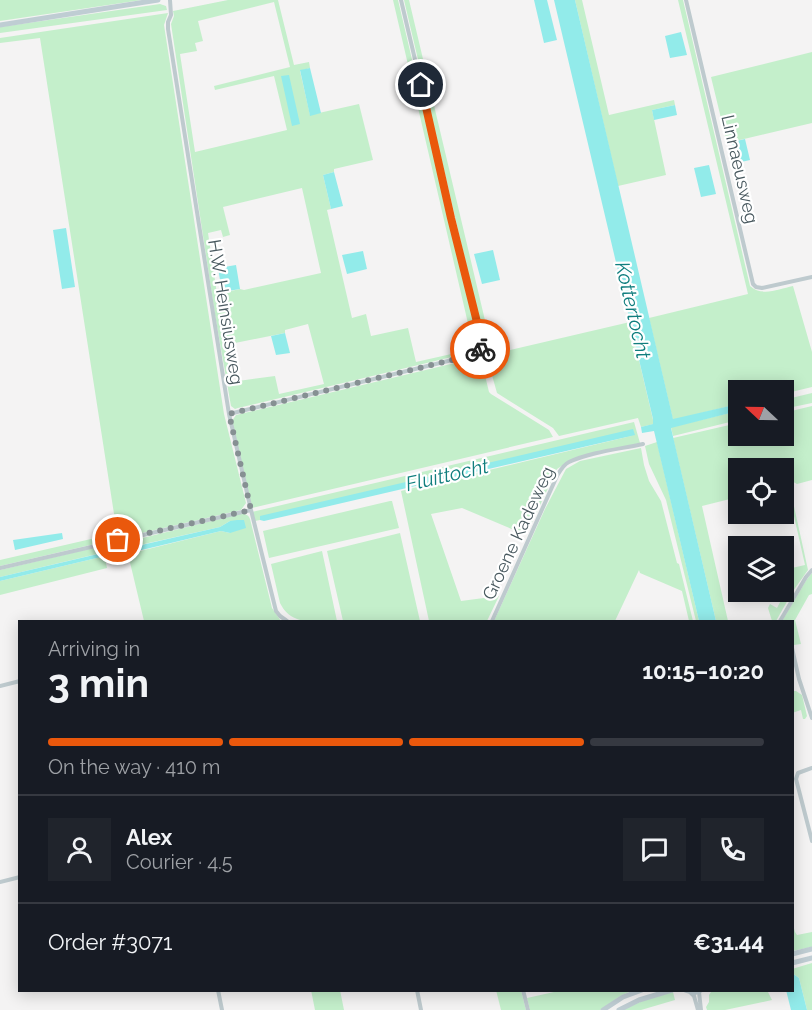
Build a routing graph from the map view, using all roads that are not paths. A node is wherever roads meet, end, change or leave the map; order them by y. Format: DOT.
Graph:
graph roads {
  1 [pos="158,0"];
  2 [pos="170,0"];
  3 [pos="401,0"];
  4 [pos="686,0"];
  5 [pos="0,25"];
  6 [pos="812,278"];
  7 [pos="229,414"];
  8 [pos="643,444"];
  9 [pos="251,510"];
  10 [pos="0,568"];
  11 [pos="812,570"];
  12 [pos="286,620"];
  13 [pos="492,620"];
  14 [pos="781,620"];
  15 [pos="794,657"];
  16 [pos="18,682"];
  17 [pos="0,686"];
  18 [pos="812,718"];
  19 [pos="812,768"];
  20 [pos="812,841"];
  21 [pos="18,878"];
  22 [pos="0,882"];
  23 [pos="812,949"];
  24 [pos="794,954"];
  25 [pos="812,958"];
  26 [pos="794,963"];
  27 [pos="218,992"];
  28 [pos="417,992"];
  29 [pos="524,992"];
  30 [pos="637,992"];
  31 [pos="665,992"];
  32 [pos="696,992"];
  33 [pos="700,992"];
  34 [pos="691,993"];
  35 [pos="222,1010"];
  36 [pos="421,1010"];
  37 [pos="528,1010"];
  38 [pos="603,1010"];
  39 [pos="619,1010"];
  40 [pos="700,1010"];
  1 -- 5 [label="street"];
  2 -- 7 [label="street, H.W. Heinsiusweg"];
  3 -- 7 [label="street"];
  4 -- 6 [label="street, Linnaeusweg"];
  7 -- 9 [label="street, H.W. Heinsiusweg"];
  8 -- 13 [label="street, Groene Kadeweg"];
  9 -- 10 [label="street"];
  9 -- 12 [label="street, H.W. Heinsiusweg"];
  11 -- 14 [label="street"];
  15 -- 18 [label="street"];
  16 -- 17 [label="street"];
  19 -- 20 [label="street"];
  21 -- 22 [label="street"];
  23 -- 24 [label="street"];
  25 -- 26 [label="street"];
  27 -- 35 [label="street"];
  28 -- 36 [label="street"];
  29 -- 37 [label="street"];
  30 -- 38 [label="street"];
  31 -- 39 [label="street"];
  32 -- 34 [label="street"];
  33 -- 40 [label="street"];
  34 -- 40 [label="street"];
}
